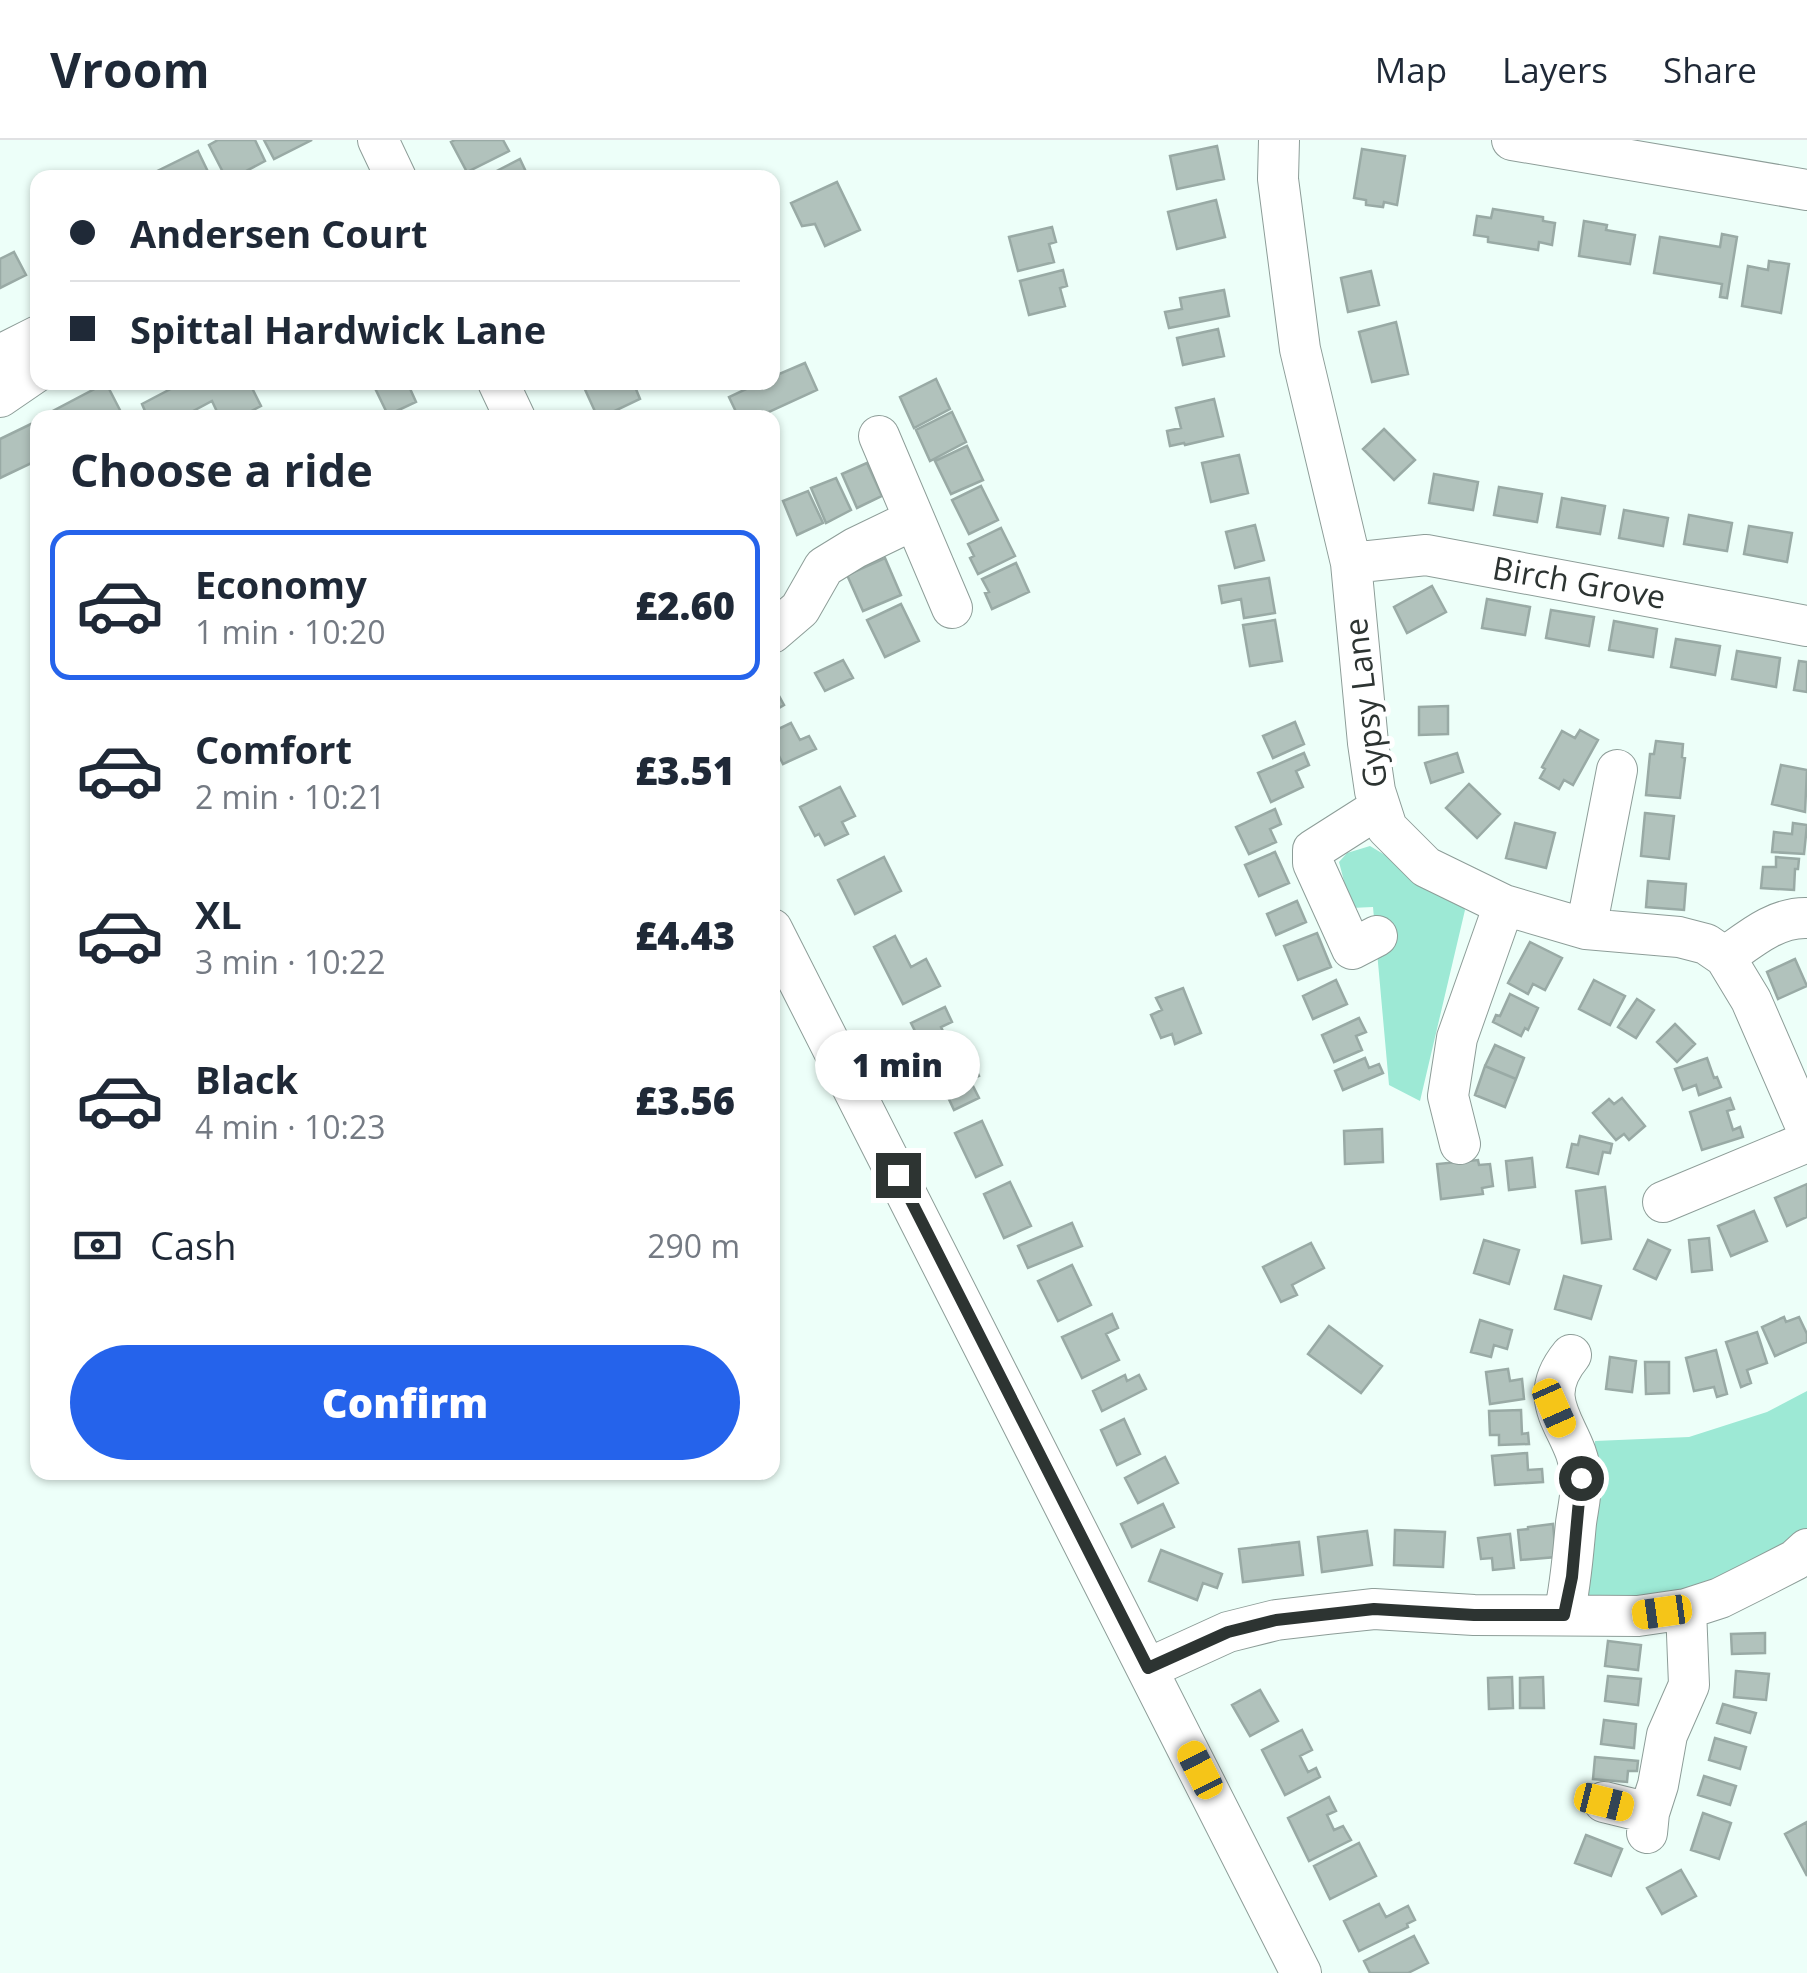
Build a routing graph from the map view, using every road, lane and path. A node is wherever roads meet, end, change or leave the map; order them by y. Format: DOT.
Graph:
graph roads {
  1 [pos="1280,140"];
  2 [pos="1512,140"];
  3 [pos="1807,190"];
  4 [pos="30,340"];
  5 [pos="0,356"];
  6 [pos="30,376"];
  7 [pos="0,397"];
  8 [pos="879,436"];
  9 [pos="913,520"];
  10 [pos="1351,564"];
  11 [pos="952,608"];
  12 [pos="1807,626"];
  13 [pos="780,627"];
  14 [pos="1617,770"];
  15 [pos="1379,808"];
  16 [pos="1504,905"];
  17 [pos="1807,918"];
  18 [pos="1586,929"];
  19 [pos="1376,936"];
  20 [pos="780,945"];
  21 [pos="1725,957"];
  22 [pos="1807,1129"];
  23 [pos="1807,1142"];
  24 [pos="1460,1144"];
  25 [pos="1664,1202"];
  26 [pos="1556,1356"];
  27 [pos="1807,1548"];
  28 [pos="1686,1609"];
  29 [pos="1564,1615"];
  30 [pos="1148,1668"];
  31 [pos="1604,1802"];
  32 [pos="1302,1973"];
  1 -- 10 [label="street, Gypsy Lane"];
  2 -- 3 [label="street"];
  4 -- 5 [label="street"];
  6 -- 7 [label="street"];
  8 -- 9 [label="street"];
  9 -- 11 [label="street"];
  9 -- 13 [label="street"];
  10 -- 12 [label="street, Birch Grove"];
  10 -- 15 [label="street, Gypsy Lane"];
  14 -- 18 [label="street"];
  15 -- 16 [label="street, Gypsy Lane"];
  15 -- 19 [label="street"];
  16 -- 18 [label="street, Gypsy Lane"];
  16 -- 24 [label="street"];
  17 -- 21 [label="street"];
  18 -- 21 [label="street, Gypsy Lane"];
  20 -- 30 [label="street"];
  21 -- 22 [label="street"];
  23 -- 25 [label="street"];
  26 -- 29 [label="street"];
  27 -- 28 [label="street"];
  28 -- 29 [label="street"];
  28 -- 31 [label="street"];
  29 -- 30 [label="street"];
  30 -- 32 [label="street"];
}
